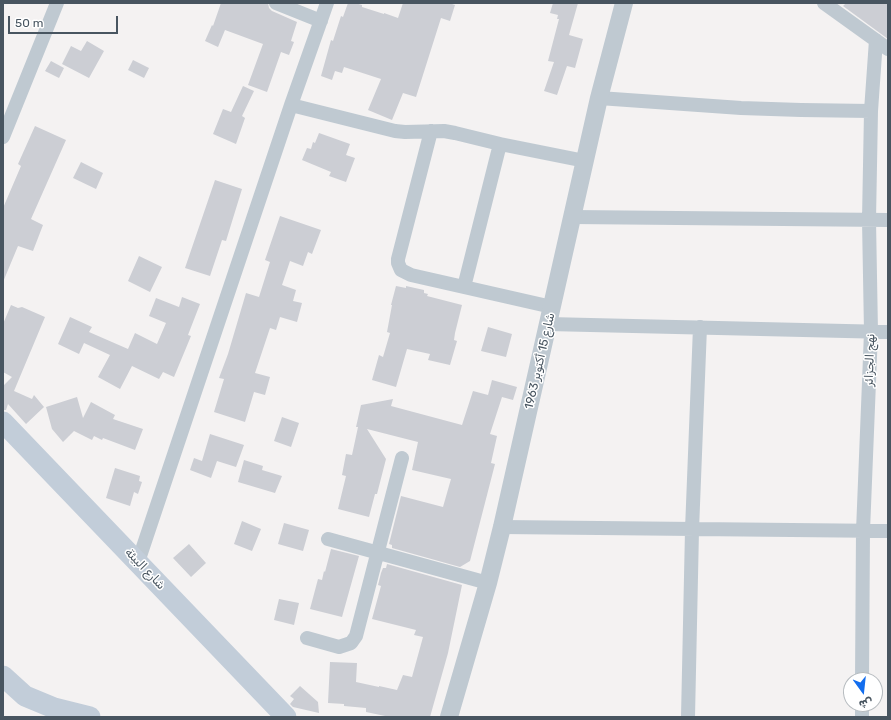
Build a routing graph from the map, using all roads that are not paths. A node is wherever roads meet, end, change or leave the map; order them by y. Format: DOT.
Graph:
graph roads {
  1 [pos="57,3"];
  2 [pos="276,3"];
  3 [pos="327,3"];
  4 [pos="624,3"];
  5 [pos="824,3"];
  6 [pos="321,21"];
  7 [pos="876,40"];
  8 [pos="888,49"];
  9 [pos="599,98"];
  10 [pos="291,105"];
  11 [pos="871,110"];
  12 [pos="431,131"];
  13 [pos="3,137"];
  14 [pos="500,144"];
  15 [pos="585,162"];
  16 [pos="572,217"];
  17 [pos="869,220"];
  18 [pos="888,220"];
  19 [pos="464,287"];
  20 [pos="552,307"];
  21 [pos="548,324"];
  22 [pos="700,327"];
  23 [pos="871,332"];
  24 [pos="888,332"];
  25 [pos="3,422"];
  26 [pos="402,458"];
  27 [pos="502,527"];
  28 [pos="692,530"];
  29 [pos="863,531"];
  30 [pos="888,531"];
  31 [pos="328,538"];
  32 [pos="377,552"];
  33 [pos="138,562"];
  34 [pos="488,583"];
  35 [pos="307,638"];
  36 [pos="862,672"];
  37 [pos="3,676"];
  38 [pos="90,717"];
  39 [pos="286,717"];
  40 [pos="449,717"];
  41 [pos="688,717"];
  1 -- 13 [label="street"];
  2 -- 6 [label="street"];
  3 -- 6 [label="street"];
  4 -- 9 [label="street, شارع 15 أكتوبر 1963"];
  5 -- 7 [label="street"];
  6 -- 10 [label="street"];
  7 -- 8 [label="street"];
  7 -- 11 [label="street, نهج الجزائر"];
  9 -- 11 [label="street"];
  9 -- 15 [label="street, شارع 15 أكتوبر 1963"];
  10 -- 12 [label="street"];
  10 -- 33 [label="street"];
  11 -- 17 [label="street, نهج الجزائر"];
  12 -- 14 [label="street"];
  12 -- 19 [label="street"];
  14 -- 15 [label="street"];
  14 -- 19 [label="street"];
  15 -- 16 [label="street, شارع 15 أكتوبر 1963"];
  16 -- 17 [label="street"];
  16 -- 20 [label="street, شارع 15 أكتوبر 1963"];
  17 -- 18 [label="street"];
  17 -- 23 [label="street, نهج الجزائر"];
  19 -- 20 [label="street"];
  20 -- 21 [label="street, شارع 15 أكتوبر 1963"];
  21 -- 22 [label="street"];
  21 -- 27 [label="street, شارع 15 أكتوبر 1963"];
  22 -- 23 [label="street"];
  22 -- 28 [label="street"];
  23 -- 24 [label="street"];
  23 -- 29 [label="street, نهج الجزائر"];
  25 -- 33 [label="main road, شارع البيئة"];
  26 -- 32 [label="street"];
  27 -- 28 [label="street"];
  27 -- 34 [label="street, شارع 15 أكتوبر 1963"];
  28 -- 29 [label="street"];
  28 -- 41 [label="street"];
  29 -- 30 [label="street"];
  29 -- 36 [label="street, نهج الجزائر"];
  31 -- 32 [label="street"];
  32 -- 34 [label="street"];
  32 -- 35 [label="street"];
  33 -- 39 [label="main road, شارع البيئة"];
  34 -- 40 [label="street, شارع 15 أكتوبر 1963"];
  37 -- 38 [label="main road"];
}
